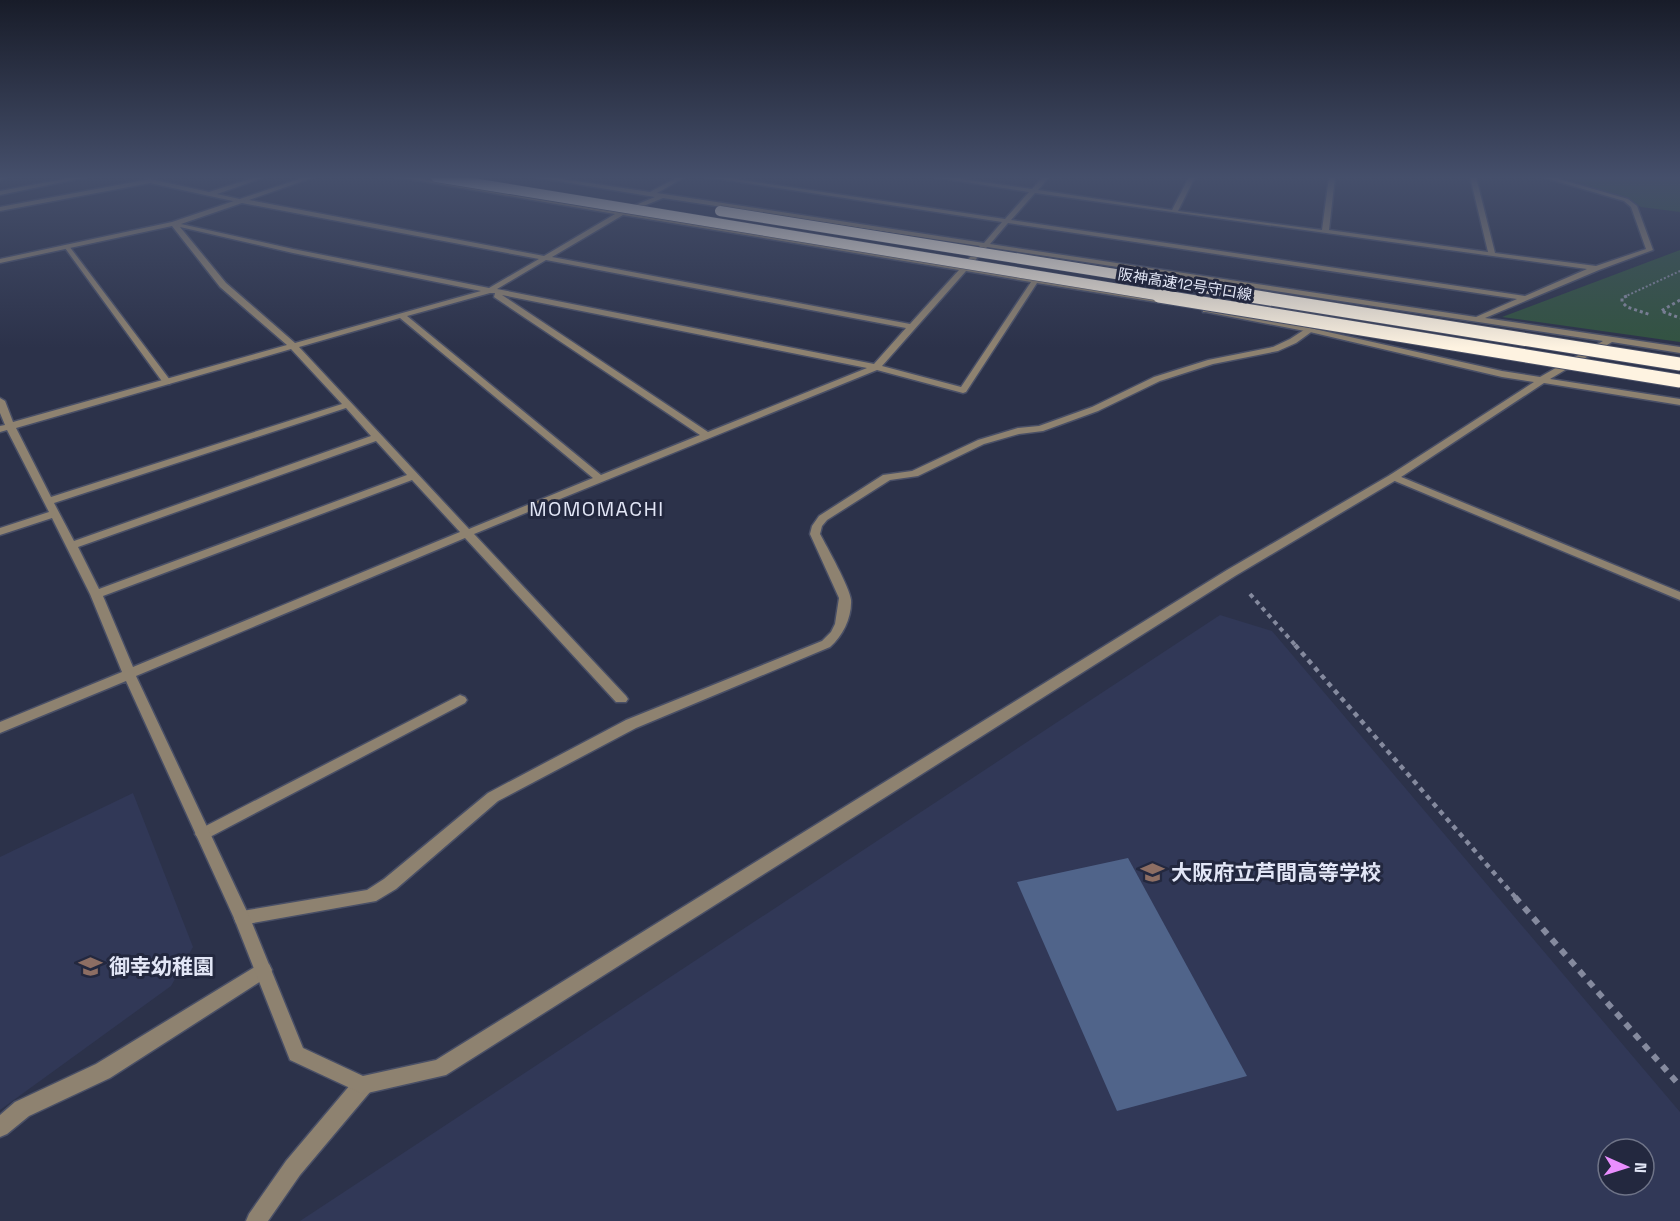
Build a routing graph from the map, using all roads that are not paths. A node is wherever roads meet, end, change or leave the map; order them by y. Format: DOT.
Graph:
graph roads {
  1 [pos="128,234"];
  2 [pos="182,234"];
  3 [pos="218,234"];
  4 [pos="415,234"];
  5 [pos="587,234"];
  6 [pos="744,234"];
  7 [pos="783,234"];
  8 [pos="864,234"];
  9 [pos="913,234"];
  10 [pos="996,234"];
  11 [pos="1094,234"];
  12 [pos="1340,234"];
  13 [pos="1487,234"];
  14 [pos="1644,234"];
  15 [pos="986,245"];
  16 [pos="67,247"];
  17 [pos="1492,254"];
  18 [pos="546,259"];
  19 [pos="0,261"];
  20 [pos="1596,268"];
  21 [pos="962,269"];
  22 [pos="1035,281"];
  23 [pos="491,291"];
  24 [pos="1526,298"];
  25 [pos="402,316"];
  26 [pos="1479,318"];
  27 [pos="912,327"];
  28 [pos="1310,330"];
  29 [pos="1612,339"];
  30 [pos="294,346"];
  31 [pos="1680,350"];
  32 [pos="1680,364"];
  33 [pos="876,368"];
  34 [pos="1544,379"];
  35 [pos="1680,381"];
  36 [pos="167,382"];
  37 [pos="0,401"];
  38 [pos="1680,402"];
  39 [pos="347,405"];
  40 [pos="5,428"];
  41 [pos="708,435"];
  42 [pos="378,437"];
  43 [pos="413,476"];
  44 [pos="1394,477"];
  45 [pos="600,479"];
  46 [pos="49,501"];
  47 [pos="55,514"];
  48 [pos="0,532"];
  49 [pos="468,533"];
  50 [pos="71,546"];
  51 [pos="96,594"];
  52 [pos="1680,596"];
  53 [pos="129,674"];
  54 [pos="621,699"];
  55 [pos="460,700"];
  56 [pos="0,728"];
  57 [pos="202,834"];
  58 [pos="242,918"];
  59 [pos="263,970"];
  60 [pos="363,1085"];
  61 [pos="0,1127"];
  62 [pos="256,1221"];
  1 -- 16 [label="street"];
  2 -- 30 [label="street"];
  3 -- 23 [label="street"];
  4 -- 18 [label="street"];
  5 -- 18 [label="street"];
  6 -- 21 [label="street"];
  7 -- 35 [label="highway, 阪神高速12号守口線, bridge"];
  8 -- 32 [label="highway, 阪神高速12号守口線, bridge"];
  9 -- 15 [label="street"];
  10 -- 15 [label="street"];
  11 -- 24 [label="street"];
  12 -- 17 [label="street"];
  13 -- 17 [label="street"];
  14 -- 20 [label="street"];
  15 -- 21 [label="street"];
  15 -- 26 [label="street"];
  16 -- 19 [label="street"];
  16 -- 36 [label="street"];
  17 -- 20 [label="street"];
  18 -- 23 [label="street"];
  18 -- 27 [label="street"];
  20 -- 24 [label="street"];
  21 -- 22 [label="street"];
  21 -- 27 [label="street"];
  22 -- 28 [label="street"];
  22 -- 33 [label="street"];
  23 -- 25 [label="street"];
  23 -- 33 [label="street"];
  23 -- 41 [label="street"];
  24 -- 26 [label="street"];
  25 -- 30 [label="street"];
  25 -- 45 [label="street"];
  26 -- 29 [label="street"];
  27 -- 33 [label="street"];
  28 -- 34 [label="street"];
  28 -- 58 [label="street"];
  29 -- 31 [label="street"];
  29 -- 34 [label="street"];
  30 -- 36 [label="street"];
  30 -- 39 [label="street"];
  33 -- 41 [label="street"];
  34 -- 38 [label="street"];
  34 -- 44 [label="street"];
  36 -- 40 [label="street"];
  37 -- 40 [label="street"];
  39 -- 42 [label="street"];
  39 -- 46 [label="street"];
  40 -- 46 [label="street"];
  41 -- 45 [label="street"];
  42 -- 43 [label="street"];
  42 -- 50 [label="street"];
  43 -- 49 [label="street"];
  43 -- 51 [label="street"];
  44 -- 52 [label="street"];
  44 -- 60 [label="street"];
  45 -- 49 [label="street"];
  46 -- 47 [label="street"];
  47 -- 48 [label="street"];
  47 -- 50 [label="street"];
  49 -- 53 [label="street"];
  49 -- 54 [label="street"];
  50 -- 51 [label="street"];
  51 -- 53 [label="street"];
  53 -- 56 [label="street"];
  53 -- 57 [label="street"];
  55 -- 57 [label="street"];
  57 -- 58 [label="street"];
  58 -- 59 [label="street"];
  59 -- 60 [label="street"];
  59 -- 61 [label="street"];
  60 -- 62 [label="street"];
}
